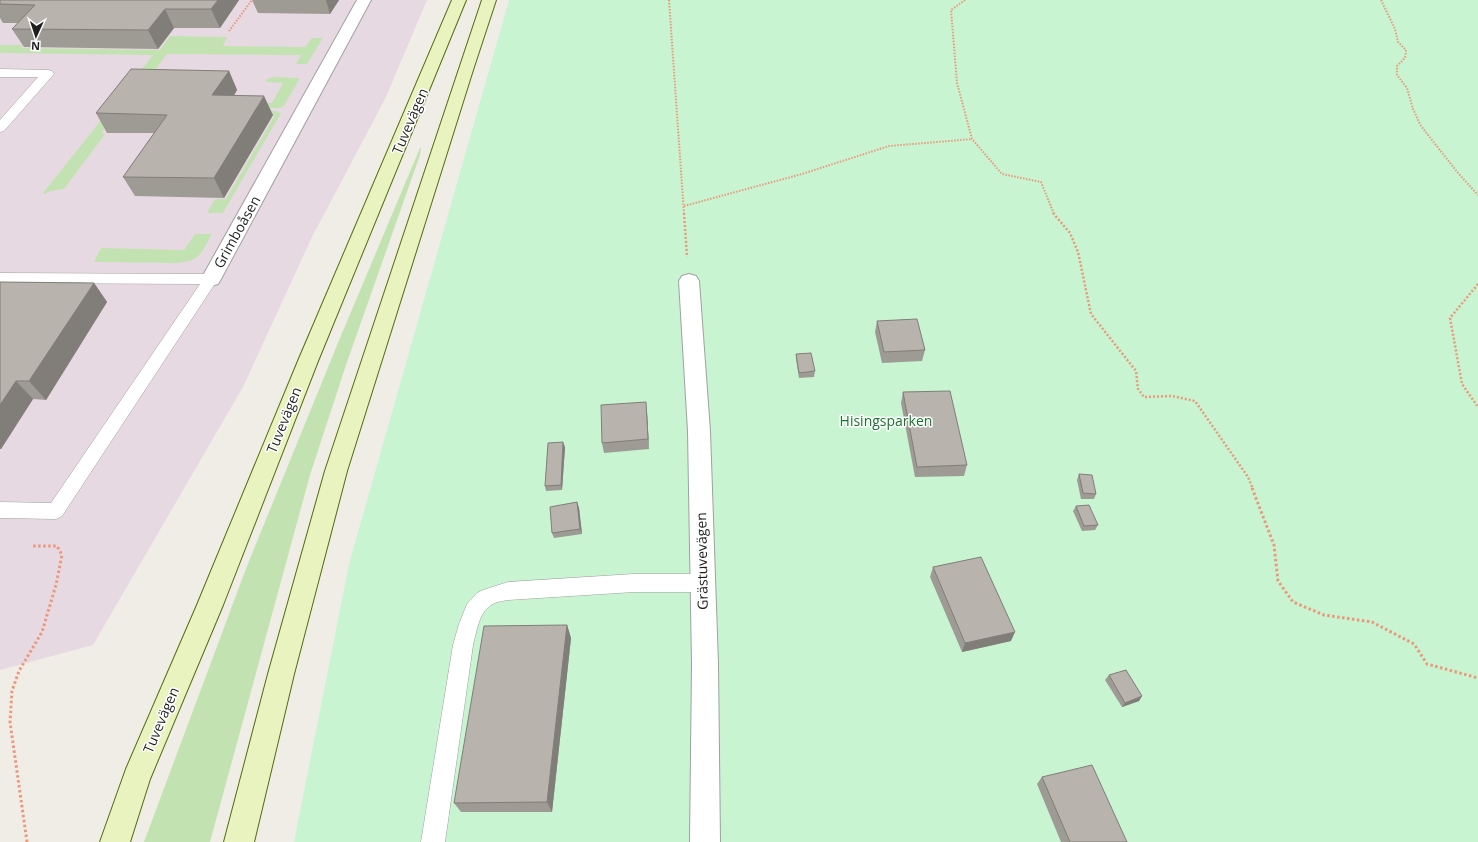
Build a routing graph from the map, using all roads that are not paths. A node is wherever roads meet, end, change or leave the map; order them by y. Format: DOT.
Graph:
graph roads {
  1 [pos="364,0"];
  2 [pos="459,0"];
  3 [pos="490,0"];
  4 [pos="0,73"];
  5 [pos="0,128"];
  6 [pos="0,278"];
  7 [pos="211,279"];
  8 [pos="688,281"];
  9 [pos="0,510"];
  10 [pos="702,583"];
  11 [pos="115,842"];
  12 [pos="239,842"];
  13 [pos="433,842"];
  14 [pos="705,842"];
  1 -- 7 [label="street, Grimboåsen"];
  2 -- 11 [label="main road, Tuvevägen"];
  3 -- 12 [label="main road"];
  4 -- 5 [label="lane"];
  6 -- 7 [label="lane, Grimboåsen"];
  7 -- 9 [label="lane"];
  8 -- 10 [label="street, Grästuvevägen"];
  10 -- 13 [label="lane"];
  10 -- 14 [label="street, Grästuvevägen"];
}
